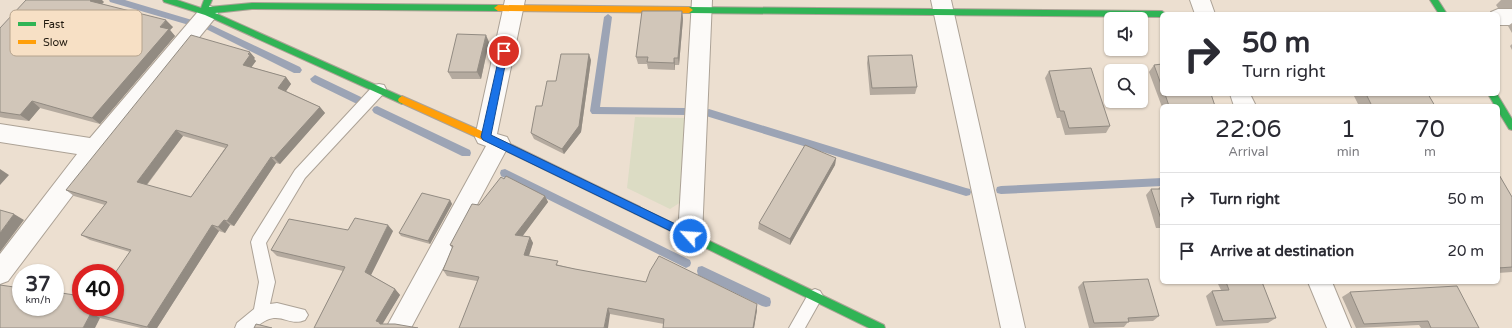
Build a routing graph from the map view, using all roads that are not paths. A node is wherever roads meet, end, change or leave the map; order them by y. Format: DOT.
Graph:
graph roads {
  1 [pos="167,0"];
  2 [pos="1200,0"];
  3 [pos="1434,0"];
  4 [pos="514,4"];
  5 [pos="702,5"];
  6 [pos="942,6"];
  7 [pos="206,8"];
  8 [pos="1205,12"];
  9 [pos="1442,12"];
  10 [pos="1160,14"];
  11 [pos="1500,17"];
  12 [pos="1512,17"];
  13 [pos="379,89"];
  14 [pos="1500,107"];
  15 [pos="1512,126"];
  16 [pos="0,133"];
  17 [pos="492,140"];
  18 [pos="95,148"];
  19 [pos="690,236"];
  20 [pos="0,273"];
  21 [pos="1321,284"];
  22 [pos="815,296"];
  23 [pos="261,313"];
  24 [pos="300,315"];
  25 [pos="243,328"];
  26 [pos="398,328"];
  27 [pos="797,328"];
  28 [pos="880,328"];
  29 [pos="1013,328"];
  30 [pos="1339,328"];
  1 -- 7 [label="street"];
  2 -- 8 [label="street"];
  3 -- 9 [label="street"];
  4 -- 5 [label="street"];
  4 -- 7 [label="street"];
  4 -- 17 [label="street"];
  5 -- 6 [label="street"];
  5 -- 19 [label="street"];
  6 -- 10 [label="street"];
  6 -- 29 [label="street"];
  7 -- 13 [label="street"];
  7 -- 18 [label="street"];
  11 -- 12 [label="street"];
  13 -- 17 [label="street"];
  13 -- 23 [label="lane"];
  14 -- 15 [label="street"];
  16 -- 18 [label="street"];
  17 -- 19 [label="street"];
  17 -- 26 [label="street"];
  18 -- 20 [label="street"];
  19 -- 22 [label="street"];
  21 -- 30 [label="street"];
  22 -- 27 [label="lane"];
  22 -- 28 [label="street"];
  23 -- 24 [label="lane"];
  23 -- 25 [label="lane"];
}
